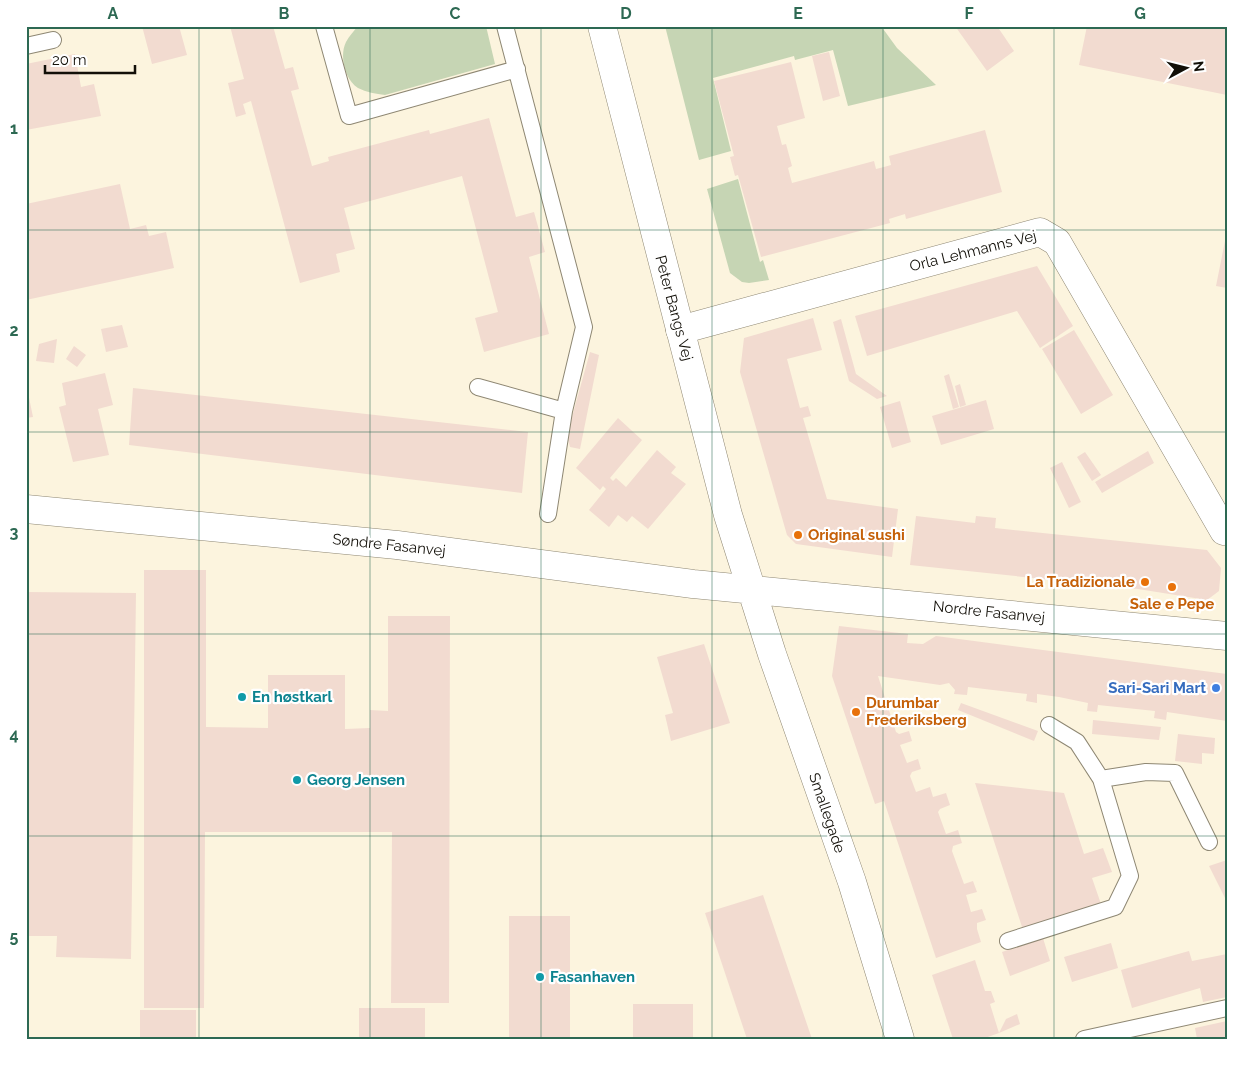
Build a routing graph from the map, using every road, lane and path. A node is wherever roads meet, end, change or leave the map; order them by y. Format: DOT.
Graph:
graph roads {
  1 [pos="324,26"];
  2 [pos="506,26"];
  3 [pos="602,26"];
  4 [pos="53,40"];
  5 [pos="26,46"];
  6 [pos="517,69"];
  7 [pos="680,330"];
  8 [pos="478,387"];
  9 [pos="564,411"];
  10 [pos="26,509"];
  11 [pos="548,514"];
  12 [pos="1224,531"];
  13 [pos="751,588"];
  14 [pos="1227,636"];
  15 [pos="1049,725"];
  16 [pos="1101,779"];
  17 [pos="1209,842"];
  18 [pos="1008,941"];
  19 [pos="1227,1008"];
  20 [pos="900,1039"];
  21 [pos="1084,1039"];
  1 -- 6 [label="lane"];
  2 -- 6 [label="lane"];
  3 -- 7 [label="street, Peter Bangs Vej"];
  4 -- 5 [label="lane"];
  6 -- 9 [label="lane"];
  7 -- 12 [label="street, Orla Lehmanns Vej"];
  7 -- 13 [label="street, Peter Bangs Vej"];
  8 -- 9 [label="lane"];
  9 -- 11 [label="lane"];
  10 -- 13 [label="street, Søndre Fasanvej"];
  13 -- 14 [label="street, Nordre Fasanvej"];
  13 -- 20 [label="street, Smallegade"];
  15 -- 16 [label="lane"];
  16 -- 17 [label="lane"];
  16 -- 18 [label="lane"];
  19 -- 21 [label="lane"];
}
